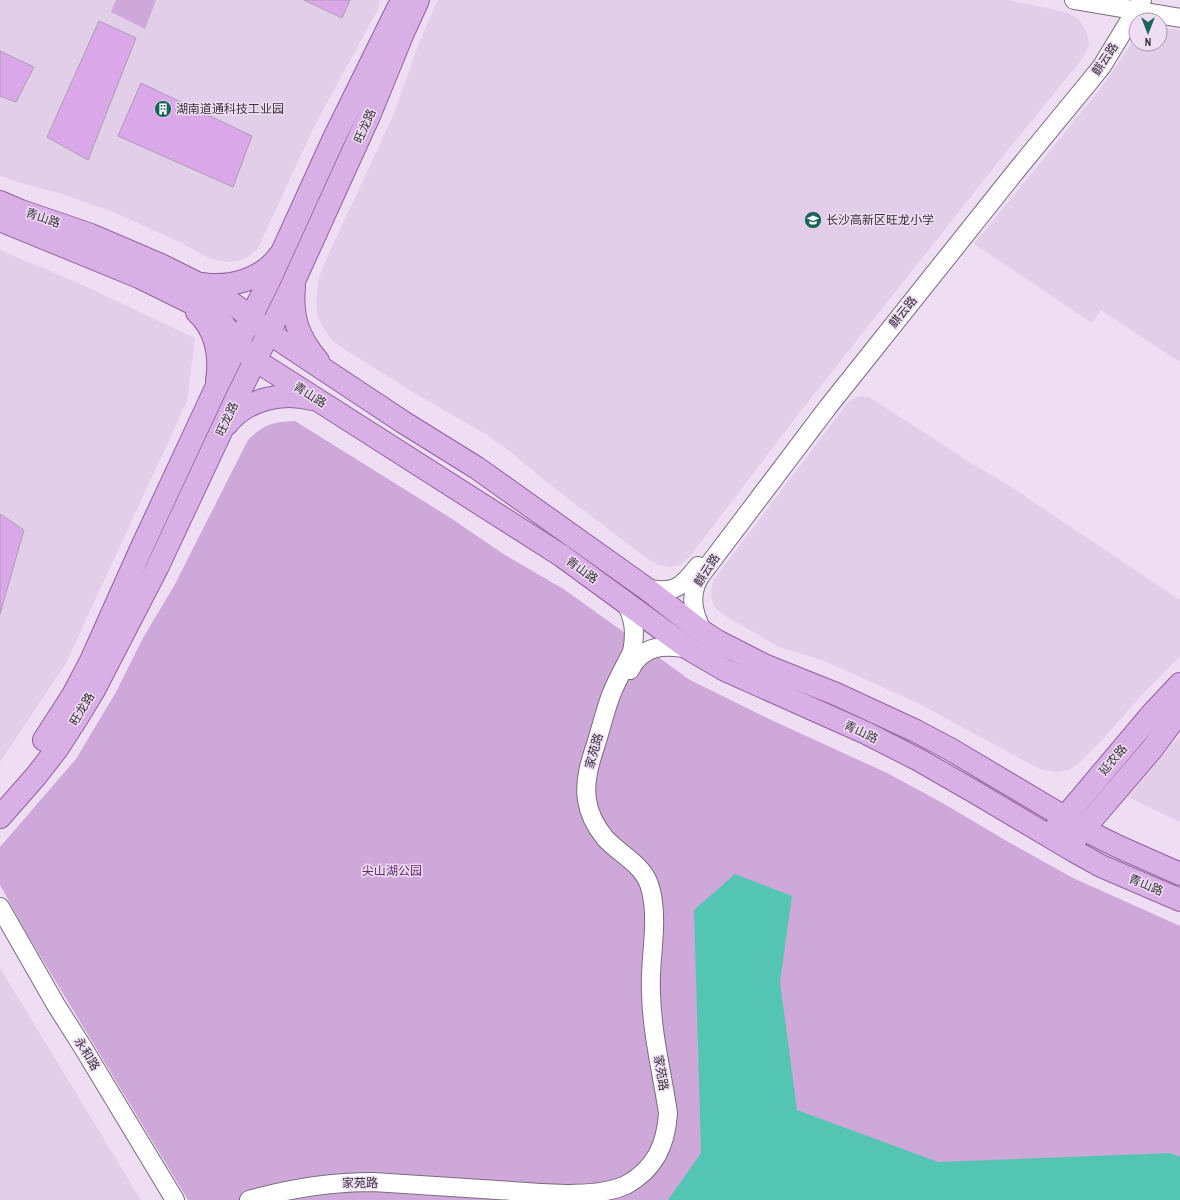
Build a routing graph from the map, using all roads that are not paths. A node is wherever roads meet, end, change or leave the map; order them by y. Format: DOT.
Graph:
graph roads {
  1 [pos="392,0"];
  2 [pos="402,0"];
  3 [pos="418,0"];
  4 [pos="1074,0"];
  5 [pos="1109,0"];
  6 [pos="1135,5"];
  7 [pos="1180,11"];
  8 [pos="1180,18"];
  9 [pos="391,22"];
  10 [pos="0,202"];
  11 [pos="0,220"];
  12 [pos="285,246"];
  13 [pos="301,266"];
  14 [pos="196,282"];
  15 [pos="174,294"];
  16 [pos="251,318"];
  17 [pos="269,333"];
  18 [pos="238,344"];
  19 [pos="256,360"];
  20 [pos="335,377"];
  21 [pos="216,388"];
  22 [pos="322,402"];
  23 [pos="221,431"];
  24 [pos="647,590"];
  25 [pos="624,600"];
  26 [pos="704,633"];
  27 [pos="688,649"];
  28 [pos="1180,684"];
  29 [pos="1180,711"];
  30 [pos="0,795"];
  31 [pos="0,818"];
  32 [pos="1065,818"];
  33 [pos="1084,829"];
  34 [pos="1049,837"];
  35 [pos="1068,848"];
  36 [pos="1180,874"];
  37 [pos="1180,900"];
  38 [pos="0,907"];
  39 [pos="0,920"];
  40 [pos="167,1200"];
  41 [pos="175,1200"];
  42 [pos="249,1200"];
  43 [pos="269,1200"];
  1 -- 9 [label="street"];
  2 -- 9 [label="main road, 旺龙路"];
  3 -- 13 [label="main road, 旺龙路"];
  4 -- 6 [label="street"];
  5 -- 6 [label="street"];
  6 -- 7 [label="street"];
  6 -- 8 [label="street"];
  6 -- 24 [label="street, 麒云路"];
  6 -- 26 [label="street, 麒云路"];
  9 -- 12 [label="main road, 旺龙路"];
  10 -- 14 [label="main road, 青山路"];
  11 -- 15 [label="main road, 青山路"];
  12 -- 14 [label="main road"];
  12 -- 16 [label="main road, 旺龙路"];
  13 -- 17 [label="main road, 旺龙路"];
  13 -- 20 [label="main road"];
  14 -- 16 [label="main road, 青山路"];
  15 -- 18 [label="main road, 青山路"];
  15 -- 21 [label="main road"];
  16 -- 17 [label="main road, 青山路"];
  16 -- 18 [label="main road, 旺龙路"];
  17 -- 19 [label="main road, 旺龙路"];
  17 -- 20 [label="main road, 青山路"];
  18 -- 19 [label="main road, 青山路"];
  18 -- 21 [label="main road, 旺龙路"];
  19 -- 22 [label="main road, 青山路"];
  19 -- 23 [label="main road, 旺龙路"];
  20 -- 24 [label="main road, 青山路"];
  21 -- 30 [label="main road, 旺龙路"];
  22 -- 23 [label="main road"];
  22 -- 25 [label="main road, 青山路"];
  23 -- 31 [label="main road, 旺龙路"];
  24 -- 26 [label="main road, 青山路"];
  25 -- 27 [label="main road, 青山路"];
  25 -- 42 [label="street, 家苑路"];
  26 -- 32 [label="main road, 青山路"];
  27 -- 34 [label="main road, 青山路"];
  27 -- 43 [label="street, 家苑路"];
  28 -- 32 [label="main road, 延农路"];
  29 -- 33 [label="main road, 延农路"];
  32 -- 33 [label="main road, 青山路"];
  32 -- 34 [label="main road, 延农路"];
  33 -- 35 [label="main road, 延农路"];
  33 -- 36 [label="main road, 青山路"];
  34 -- 35 [label="main road, 青山路"];
  35 -- 37 [label="main road, 青山路"];
  38 -- 41 [label="street, 永和路"];
  39 -- 40 [label="street, 永和路"];
}
